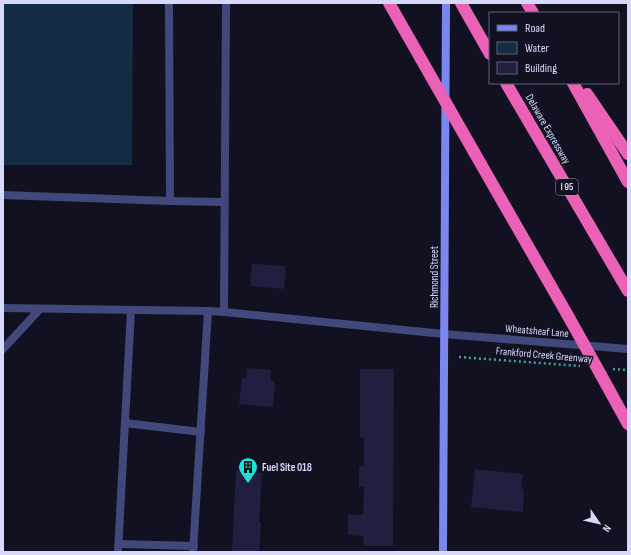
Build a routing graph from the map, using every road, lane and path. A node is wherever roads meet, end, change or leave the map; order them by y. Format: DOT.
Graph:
graph roads {
  1 [pos="169,3"];
  2 [pos="226,3"];
  3 [pos="389,3"];
  4 [pos="446,3"];
  5 [pos="461,3"];
  6 [pos="527,3"];
  7 [pos="532,12"];
  8 [pos="489,52"];
  9 [pos="507,84"];
  10 [pos="574,84"];
  11 [pos="580,84"];
  12 [pos="628,154"];
  13 [pos="628,182"];
  14 [pos="3,195"];
  15 [pos="170,201"];
  16 [pos="224,202"];
  17 [pos="628,291"];
  18 [pos="3,308"];
  19 [pos="40,309"];
  20 [pos="132,310"];
  21 [pos="208,311"];
  22 [pos="224,312"];
  23 [pos="444,334"];
  24 [pos="3,349"];
  25 [pos="628,349"];
  26 [pos="459,357"];
  27 [pos="582,366"];
  28 [pos="628,370"];
  29 [pos="603,372"];
  30 [pos="125,423"];
  31 [pos="628,424"];
  32 [pos="201,432"];
  33 [pos="118,548"];
  34 [pos="194,549"];
  35 [pos="443,552"];
  1 -- 15 [label="street"];
  2 -- 16 [label="street"];
  3 -- 29 [label="highway, bridge"];
  4 -- 23 [label="main road, Richmond Street"];
  5 -- 8 [label="highway"];
  6 -- 7 [label="highway"];
  9 -- 17 [label="highway, Delaware Expressway / I 95"];
  10 -- 13 [label="highway"];
  11 -- 12 [label="highway"];
  14 -- 15 [label="street"];
  15 -- 16 [label="street"];
  16 -- 22 [label="street"];
  18 -- 19 [label="street, Wheatsheaf Lane"];
  19 -- 20 [label="street, Wheatsheaf Lane"];
  19 -- 24 [label="street"];
  20 -- 21 [label="street, Wheatsheaf Lane"];
  20 -- 30 [label="street"];
  21 -- 22 [label="street, Wheatsheaf Lane"];
  21 -- 32 [label="street"];
  22 -- 23 [label="street, Wheatsheaf Lane"];
  23 -- 25 [label="street, Wheatsheaf Lane"];
  23 -- 35 [label="main road, Richmond Street"];
  26 -- 27 [label="path, Frankford Creek Greenway"];
  28 -- 29 [label="path, Frankford Creek Greenway"];
  29 -- 31 [label="highway"];
  30 -- 32 [label="street"];
  30 -- 33 [label="street"];
  32 -- 34 [label="street"];
  33 -- 34 [label="street"];
}
